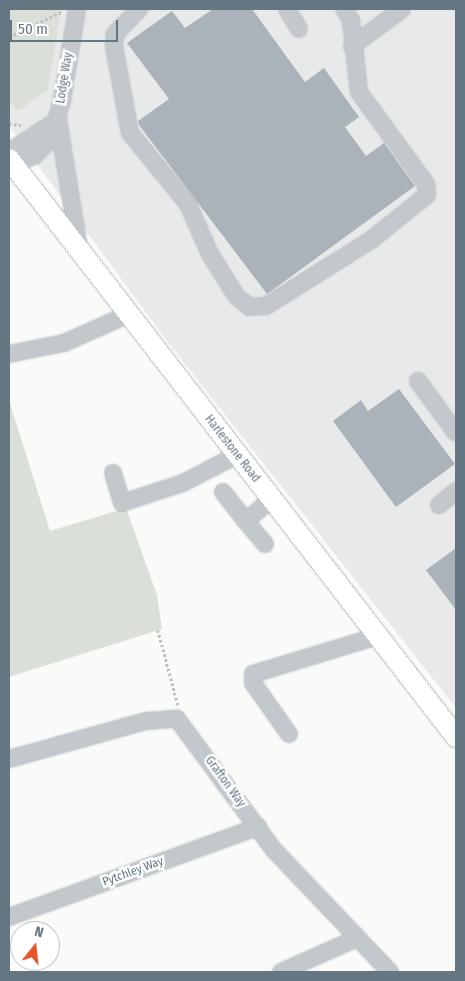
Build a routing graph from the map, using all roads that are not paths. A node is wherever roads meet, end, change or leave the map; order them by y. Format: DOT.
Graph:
graph roads {
  1 [pos="139,9"];
  2 [pos="287,9"];
  3 [pos="344,9"];
  4 [pos="402,9"];
  5 [pos="70,10"];
  6 [pos="299,29"];
  7 [pos="352,46"];
  8 [pos="58,120"];
  9 [pos="10,158"];
  10 [pos="79,249"];
  11 [pos="129,314"];
  12 [pos="9,354"];
  13 [pos="418,381"];
  14 [pos="456,433"];
  15 [pos="237,456"];
  16 [pos="113,473"];
  17 [pos="456,491"];
  18 [pos="223,492"];
  19 [pos="271,499"];
  20 [pos="438,504"];
  21 [pos="246,521"];
  22 [pos="265,544"];
  23 [pos="378,636"];
  24 [pos="289,734"];
  25 [pos="456,737"];
  26 [pos="9,758"];
  27 [pos="258,827"];
  28 [pos="9,917"];
  29 [pos="355,939"];
  30 [pos="281,972"];
  31 [pos="390,972"];
  1 -- 7 [label="street"];
  2 -- 6 [label="street"];
  3 -- 7 [label="street"];
  4 -- 7 [label="street"];
  5 -- 8 [label="street, Lodge Way"];
  8 -- 9 [label="street"];
  8 -- 10 [label="street"];
  9 -- 10 [label="main road, Harlestone Road"];
  10 -- 11 [label="main road, Harlestone Road"];
  11 -- 12 [label="street"];
  11 -- 15 [label="main road, Harlestone Road"];
  13 -- 14 [label="street"];
  15 -- 16 [label="street"];
  15 -- 19 [label="main road, Harlestone Road"];
  17 -- 20 [label="street"];
  18 -- 21 [label="street"];
  19 -- 21 [label="street"];
  19 -- 23 [label="main road, Harlestone Road"];
  21 -- 22 [label="street"];
  23 -- 24 [label="street"];
  23 -- 25 [label="main road, Harlestone Road"];
  26 -- 27 [label="street, Grafton Way"];
  27 -- 28 [label="street, Pytchley Way"];
  27 -- 29 [label="street, Grafton Way"];
  29 -- 30 [label="street"];
  29 -- 31 [label="street, Grafton Way"];
}
